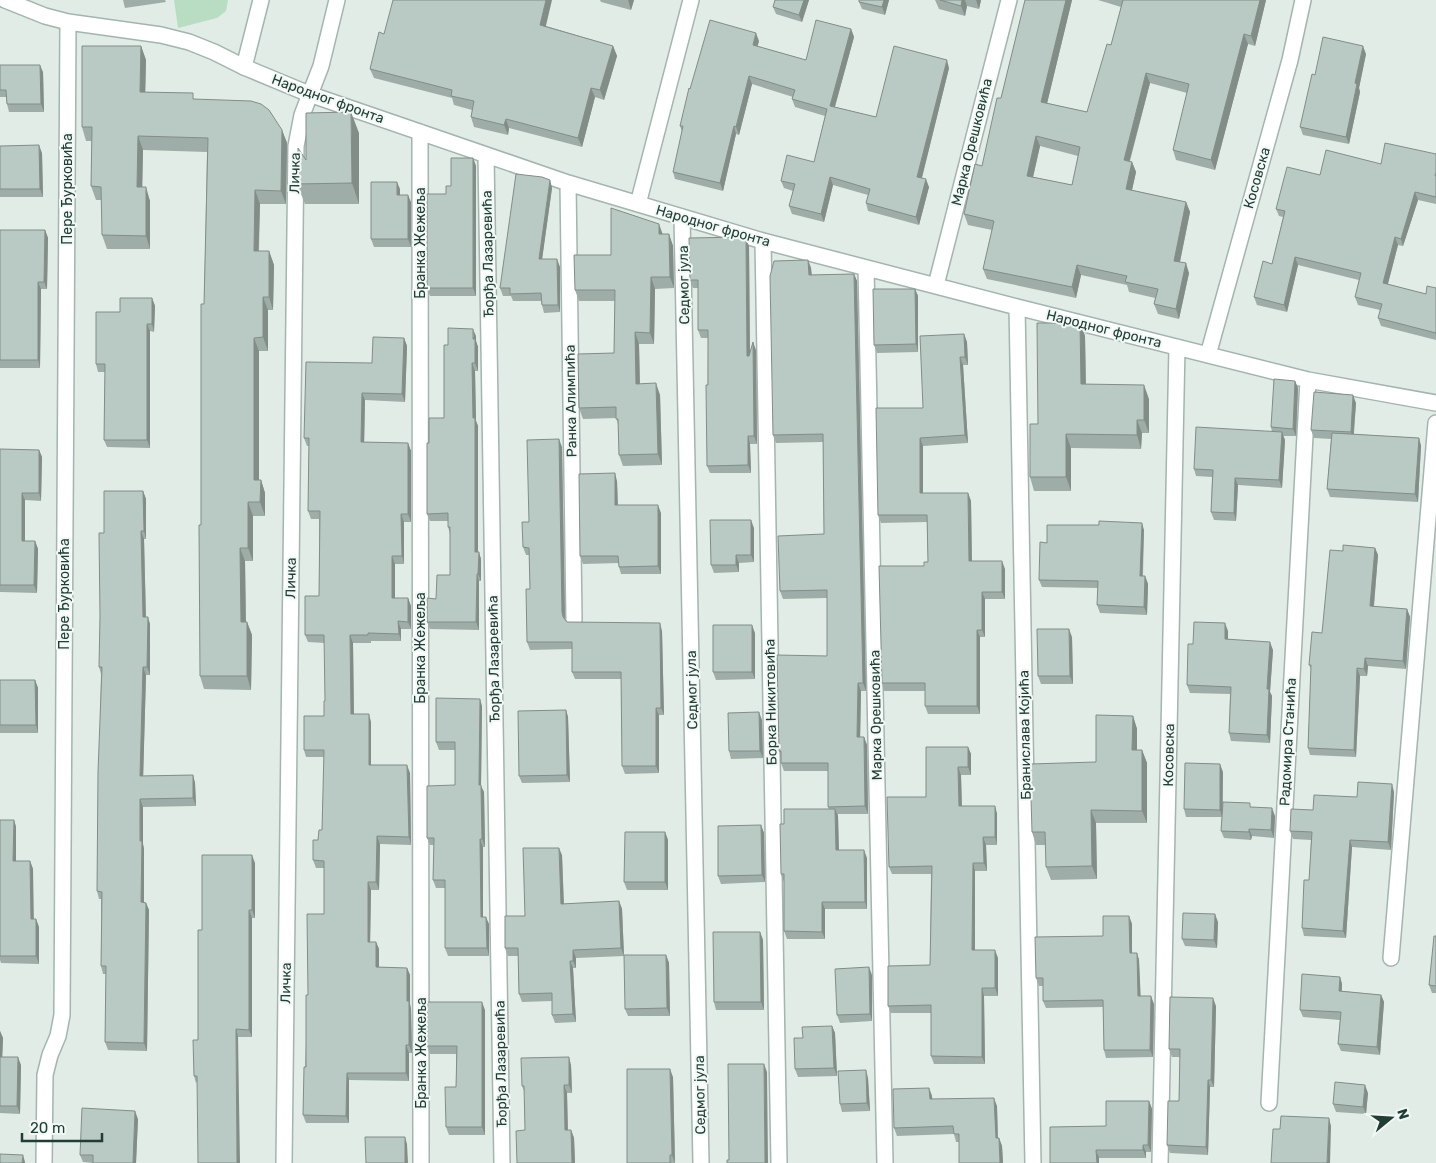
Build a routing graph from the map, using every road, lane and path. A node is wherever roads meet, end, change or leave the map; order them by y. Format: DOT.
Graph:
graph roads {
  1 [pos="5,0"];
  2 [pos="261,0"];
  3 [pos="337,0"];
  4 [pos="691,0"];
  5 [pos="1009,0"];
  6 [pos="1303,0"];
  7 [pos="68,22"];
  8 [pos="244,67"];
  9 [pos="309,94"];
  10 [pos="420,132"];
  11 [pos="486,155"];
  12 [pos="568,183"];
  13 [pos="638,204"];
  14 [pos="682,217"];
  15 [pos="764,241"];
  16 [pos="866,268"];
  17 [pos="936,285"];
  18 [pos="1018,307"];
  19 [pos="1177,348"];
  20 [pos="1208,355"];
  21 [pos="1308,380"];
  22 [pos="1436,403"];
  23 [pos="1436,423"];
  24 [pos="574,620"];
  25 [pos="1391,958"];
  26 [pos="1269,1103"];
  27 [pos="44,1163"];
  28 [pos="284,1163"];
  29 [pos="421,1163"];
  30 [pos="502,1163"];
  31 [pos="701,1163"];
  32 [pos="779,1163"];
  33 [pos="885,1163"];
  34 [pos="1033,1163"];
  35 [pos="1160,1163"];
  1 -- 7 [label="street, Народног фронта"];
  2 -- 8 [label="street"];
  3 -- 9 [label="street, Личка"];
  4 -- 13 [label="street"];
  5 -- 17 [label="street, Марка Орешковића"];
  6 -- 20 [label="street, Косовска"];
  7 -- 8 [label="street, Народног фронта"];
  7 -- 27 [label="street, Пере Ђурковића"];
  8 -- 9 [label="street, Народног фронта"];
  9 -- 10 [label="street, Народног фронта"];
  9 -- 28 [label="street, Личка"];
  10 -- 11 [label="street, Народног фронта"];
  10 -- 29 [label="street, Бранка Жежеља"];
  11 -- 12 [label="street, Народног фронта"];
  11 -- 30 [label="street, Ђорђа Лазаревића"];
  12 -- 13 [label="street, Народног фронта"];
  12 -- 24 [label="street, Ранка Алимпића"];
  13 -- 14 [label="street, Народног фронта"];
  14 -- 15 [label="street, Народног фронта"];
  14 -- 31 [label="street, Седмог јула"];
  15 -- 16 [label="street, Народног фронта"];
  15 -- 32 [label="street, Борка Никитовића"];
  16 -- 17 [label="street, Народног фронта"];
  16 -- 33 [label="street, Марка Орешковића"];
  17 -- 18 [label="street, Народног фронта"];
  18 -- 19 [label="street, Народног фронта"];
  18 -- 34 [label="street, Бранислава Којића"];
  19 -- 20 [label="street, Народног фронта"];
  19 -- 35 [label="street, Косовска"];
  20 -- 21 [label="street, Народног фронта"];
  21 -- 22 [label="street, Народног фронта"];
  21 -- 26 [label="street, Радомира Станића"];
  23 -- 25 [label="street"];
}
